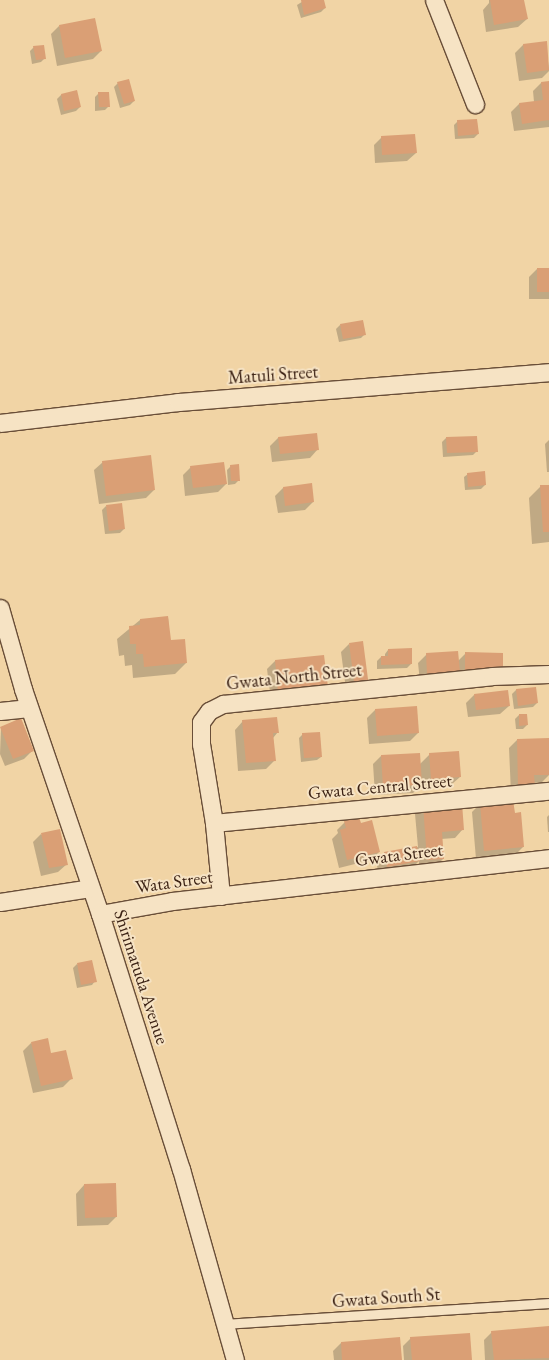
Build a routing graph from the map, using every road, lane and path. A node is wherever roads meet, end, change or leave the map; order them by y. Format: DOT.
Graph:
graph roads {
  1 [pos="434,0"];
  2 [pos="475,104"];
  3 [pos="549,372"];
  4 [pos="0,423"];
  5 [pos="0,608"];
  6 [pos="549,674"];
  7 [pos="29,708"];
  8 [pos="0,711"];
  9 [pos="549,791"];
  10 [pos="214,823"];
  11 [pos="549,858"];
  12 [pos="90,888"];
  13 [pos="254,892"];
  14 [pos="221,896"];
  15 [pos="0,902"];
  16 [pos="100,914"];
  17 [pos="549,1303"];
  18 [pos="224,1324"];
  19 [pos="235,1360"];
  1 -- 2 [label="street"];
  3 -- 4 [label="street, Matuli Street"];
  5 -- 7 [label="street, Shirimatuda Avenue"];
  6 -- 10 [label="street, Gwata North Street"];
  7 -- 8 [label="street"];
  7 -- 12 [label="street, Shirimatuda Avenue"];
  9 -- 10 [label="street, Gwata Central Street"];
  10 -- 14 [label="street, Gwata North Street"];
  11 -- 13 [label="street, Gwata Street"];
  12 -- 15 [label="street"];
  12 -- 16 [label="street, Shirimatuda Avenue"];
  13 -- 14 [label="street, Wata Street"];
  14 -- 16 [label="street, Wata Street"];
  16 -- 18 [label="street, Shirimatuda Avenue"];
  17 -- 18 [label="lane, Gwata South St"];
  18 -- 19 [label="street, Shirimatuda Avenue"];
}
